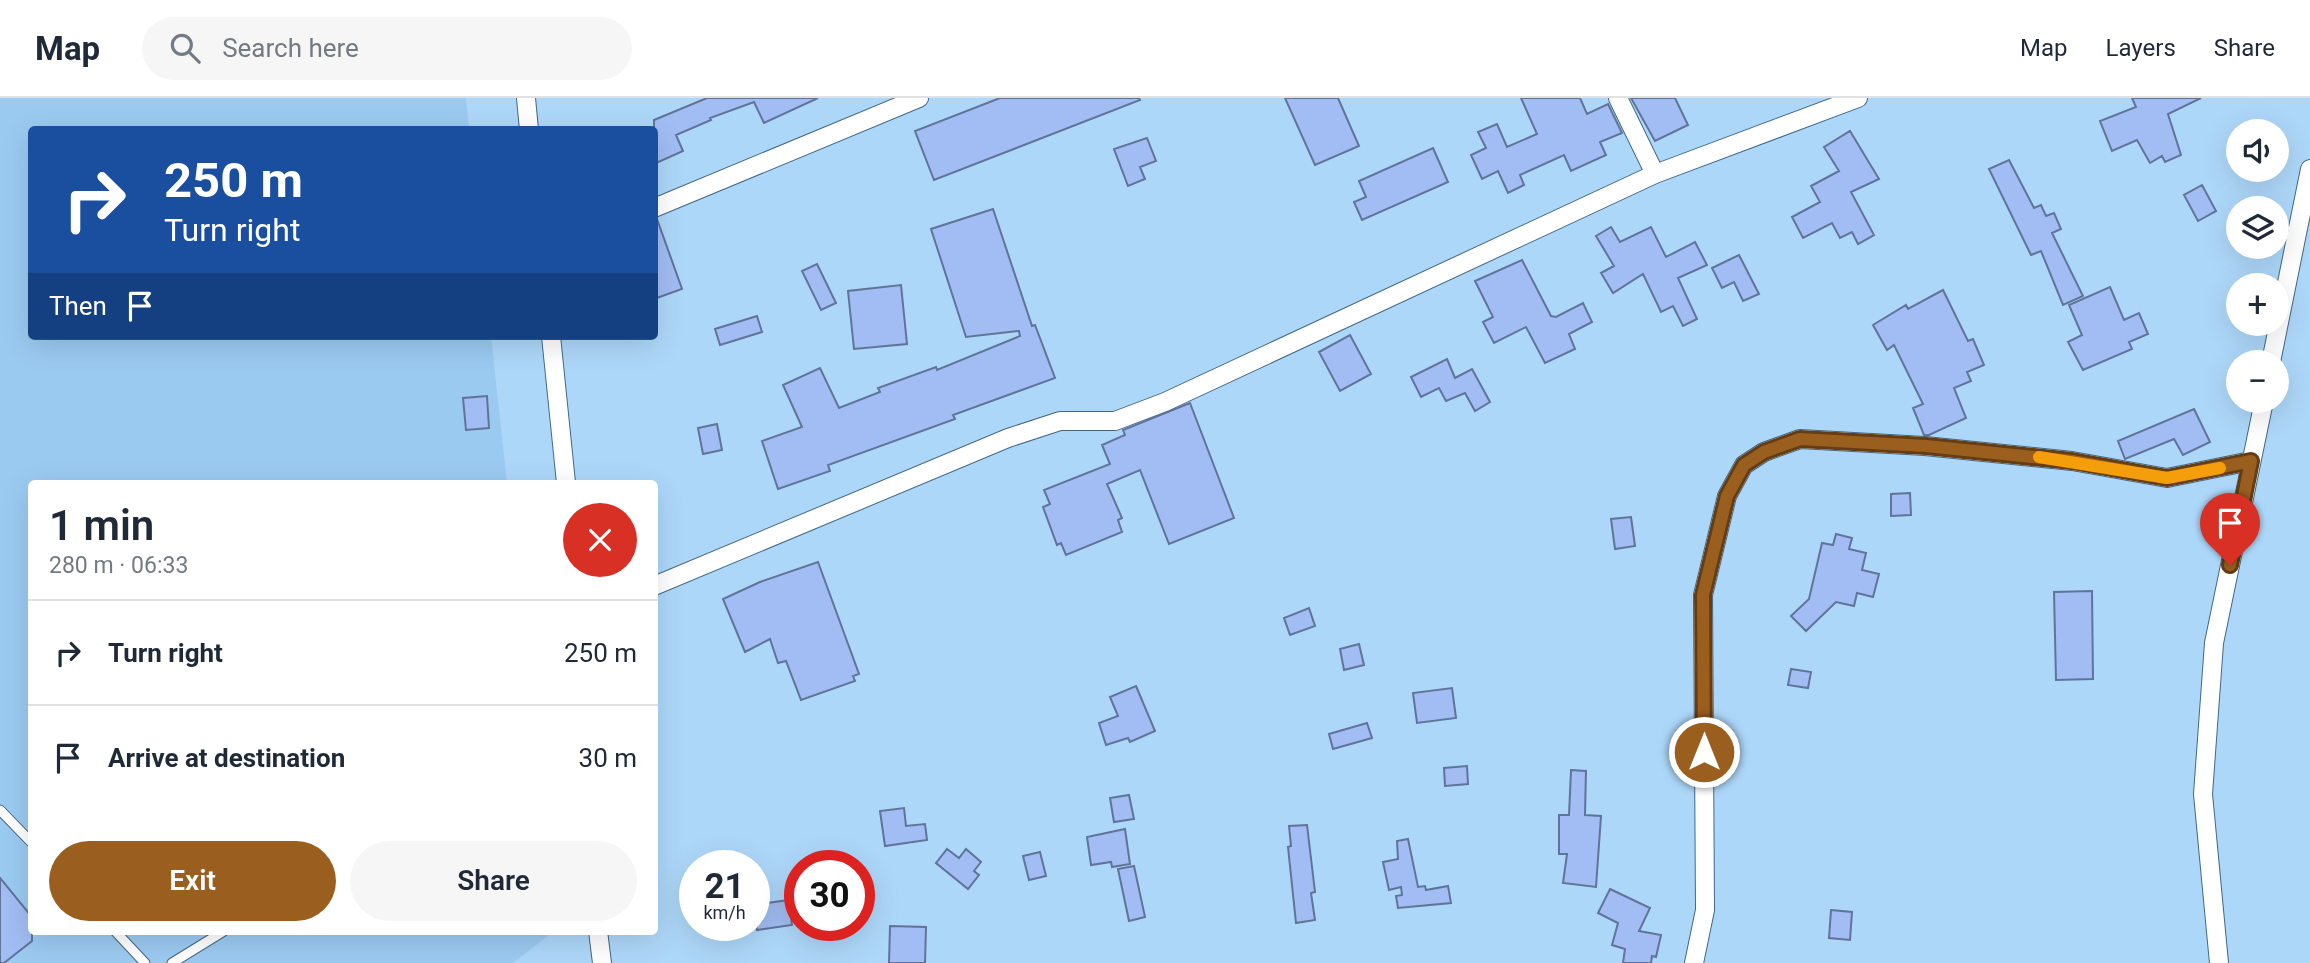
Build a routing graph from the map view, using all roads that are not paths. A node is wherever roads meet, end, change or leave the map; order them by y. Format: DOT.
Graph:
graph roads {
  1 [pos="526,98"];
  2 [pos="919,98"];
  3 [pos="1618,98"];
  4 [pos="1858,98"];
  5 [pos="529,126"];
  6 [pos="2310,169"];
  7 [pos="1655,174"];
  8 [pos="658,206"];
  9 [pos="551,340"];
  10 [pos="2273,350"];
  11 [pos="2261,413"];
  12 [pos="2251,461"];
  13 [pos="566,480"];
  14 [pos="658,584"];
  15 [pos="0,810"];
  16 [pos="28,839"];
  17 [pos="119,935"];
  18 [pos="218,935"];
  19 [pos="599,935"];
  20 [pos="145,963"];
  21 [pos="172,963"];
  22 [pos="603,963"];
  23 [pos="1694,963"];
  24 [pos="2220,963"];
  1 -- 5 [label="street"];
  2 -- 8 [label="street"];
  3 -- 7 [label="street"];
  4 -- 7 [label="street"];
  6 -- 10 [label="street"];
  7 -- 14 [label="street"];
  9 -- 13 [label="street"];
  11 -- 12 [label="street"];
  12 -- 23 [label="street"];
  12 -- 24 [label="street"];
  15 -- 16 [label="lane"];
  17 -- 20 [label="lane"];
  18 -- 21 [label="lane"];
  19 -- 22 [label="street"];
}
